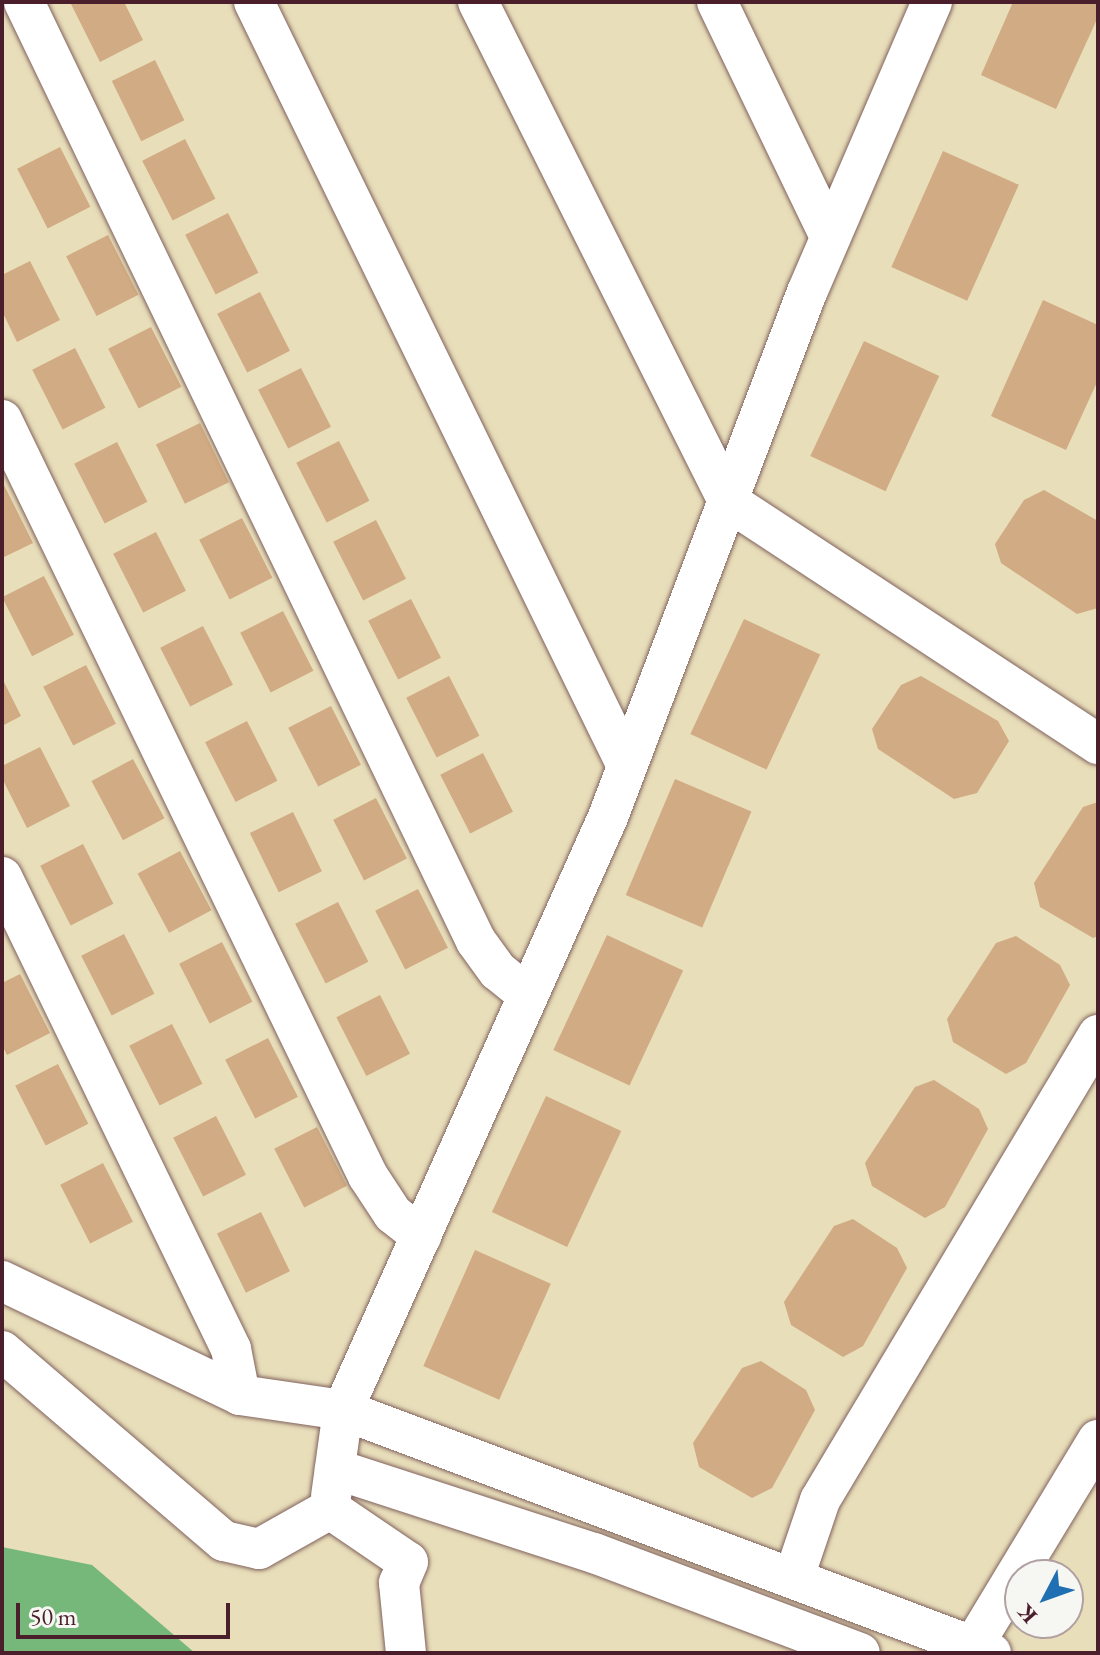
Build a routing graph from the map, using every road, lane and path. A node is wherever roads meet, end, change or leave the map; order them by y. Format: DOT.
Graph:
graph roads {
  1 [pos="24,2"];
  2 [pos="254,2"];
  3 [pos="478,2"];
  4 [pos="717,2"];
  5 [pos="932,2"];
  6 [pos="830,237"];
  7 [pos="2,420"];
  8 [pos="728,501"];
  9 [pos="1098,744"];
  10 [pos="627,766"];
  11 [pos="2,877"];
  12 [pos="528,995"];
  13 [pos="1098,1035"];
  14 [pos="421,1236"];
  15 [pos="2,1281"];
  16 [pos="2,1351"];
  17 [pos="240,1395"];
  18 [pos="343,1410"];
  19 [pos="1098,1440"];
  20 [pos="335,1469"];
  21 [pos="330,1509"];
  22 [pos="794,1577"];
  23 [pos="982,1650"];
  24 [pos="406,1653"];
  25 [pos="860,1653"];
  1 -- 12 [label="street"];
  2 -- 10 [label="street"];
  3 -- 8 [label="street"];
  4 -- 6 [label="street"];
  5 -- 6 [label="street"];
  6 -- 8 [label="street"];
  7 -- 14 [label="street"];
  8 -- 9 [label="street"];
  8 -- 10 [label="street"];
  10 -- 12 [label="street"];
  11 -- 17 [label="street"];
  12 -- 14 [label="street"];
  13 -- 22 [label="street"];
  14 -- 18 [label="street"];
  15 -- 17 [label="street"];
  16 -- 21 [label="street"];
  17 -- 18 [label="street"];
  18 -- 20 [label="street"];
  18 -- 22 [label="street"];
  19 -- 23 [label="street"];
  20 -- 21 [label="street"];
  20 -- 25 [label="street"];
  21 -- 24 [label="street"];
  22 -- 23 [label="street"];
}
